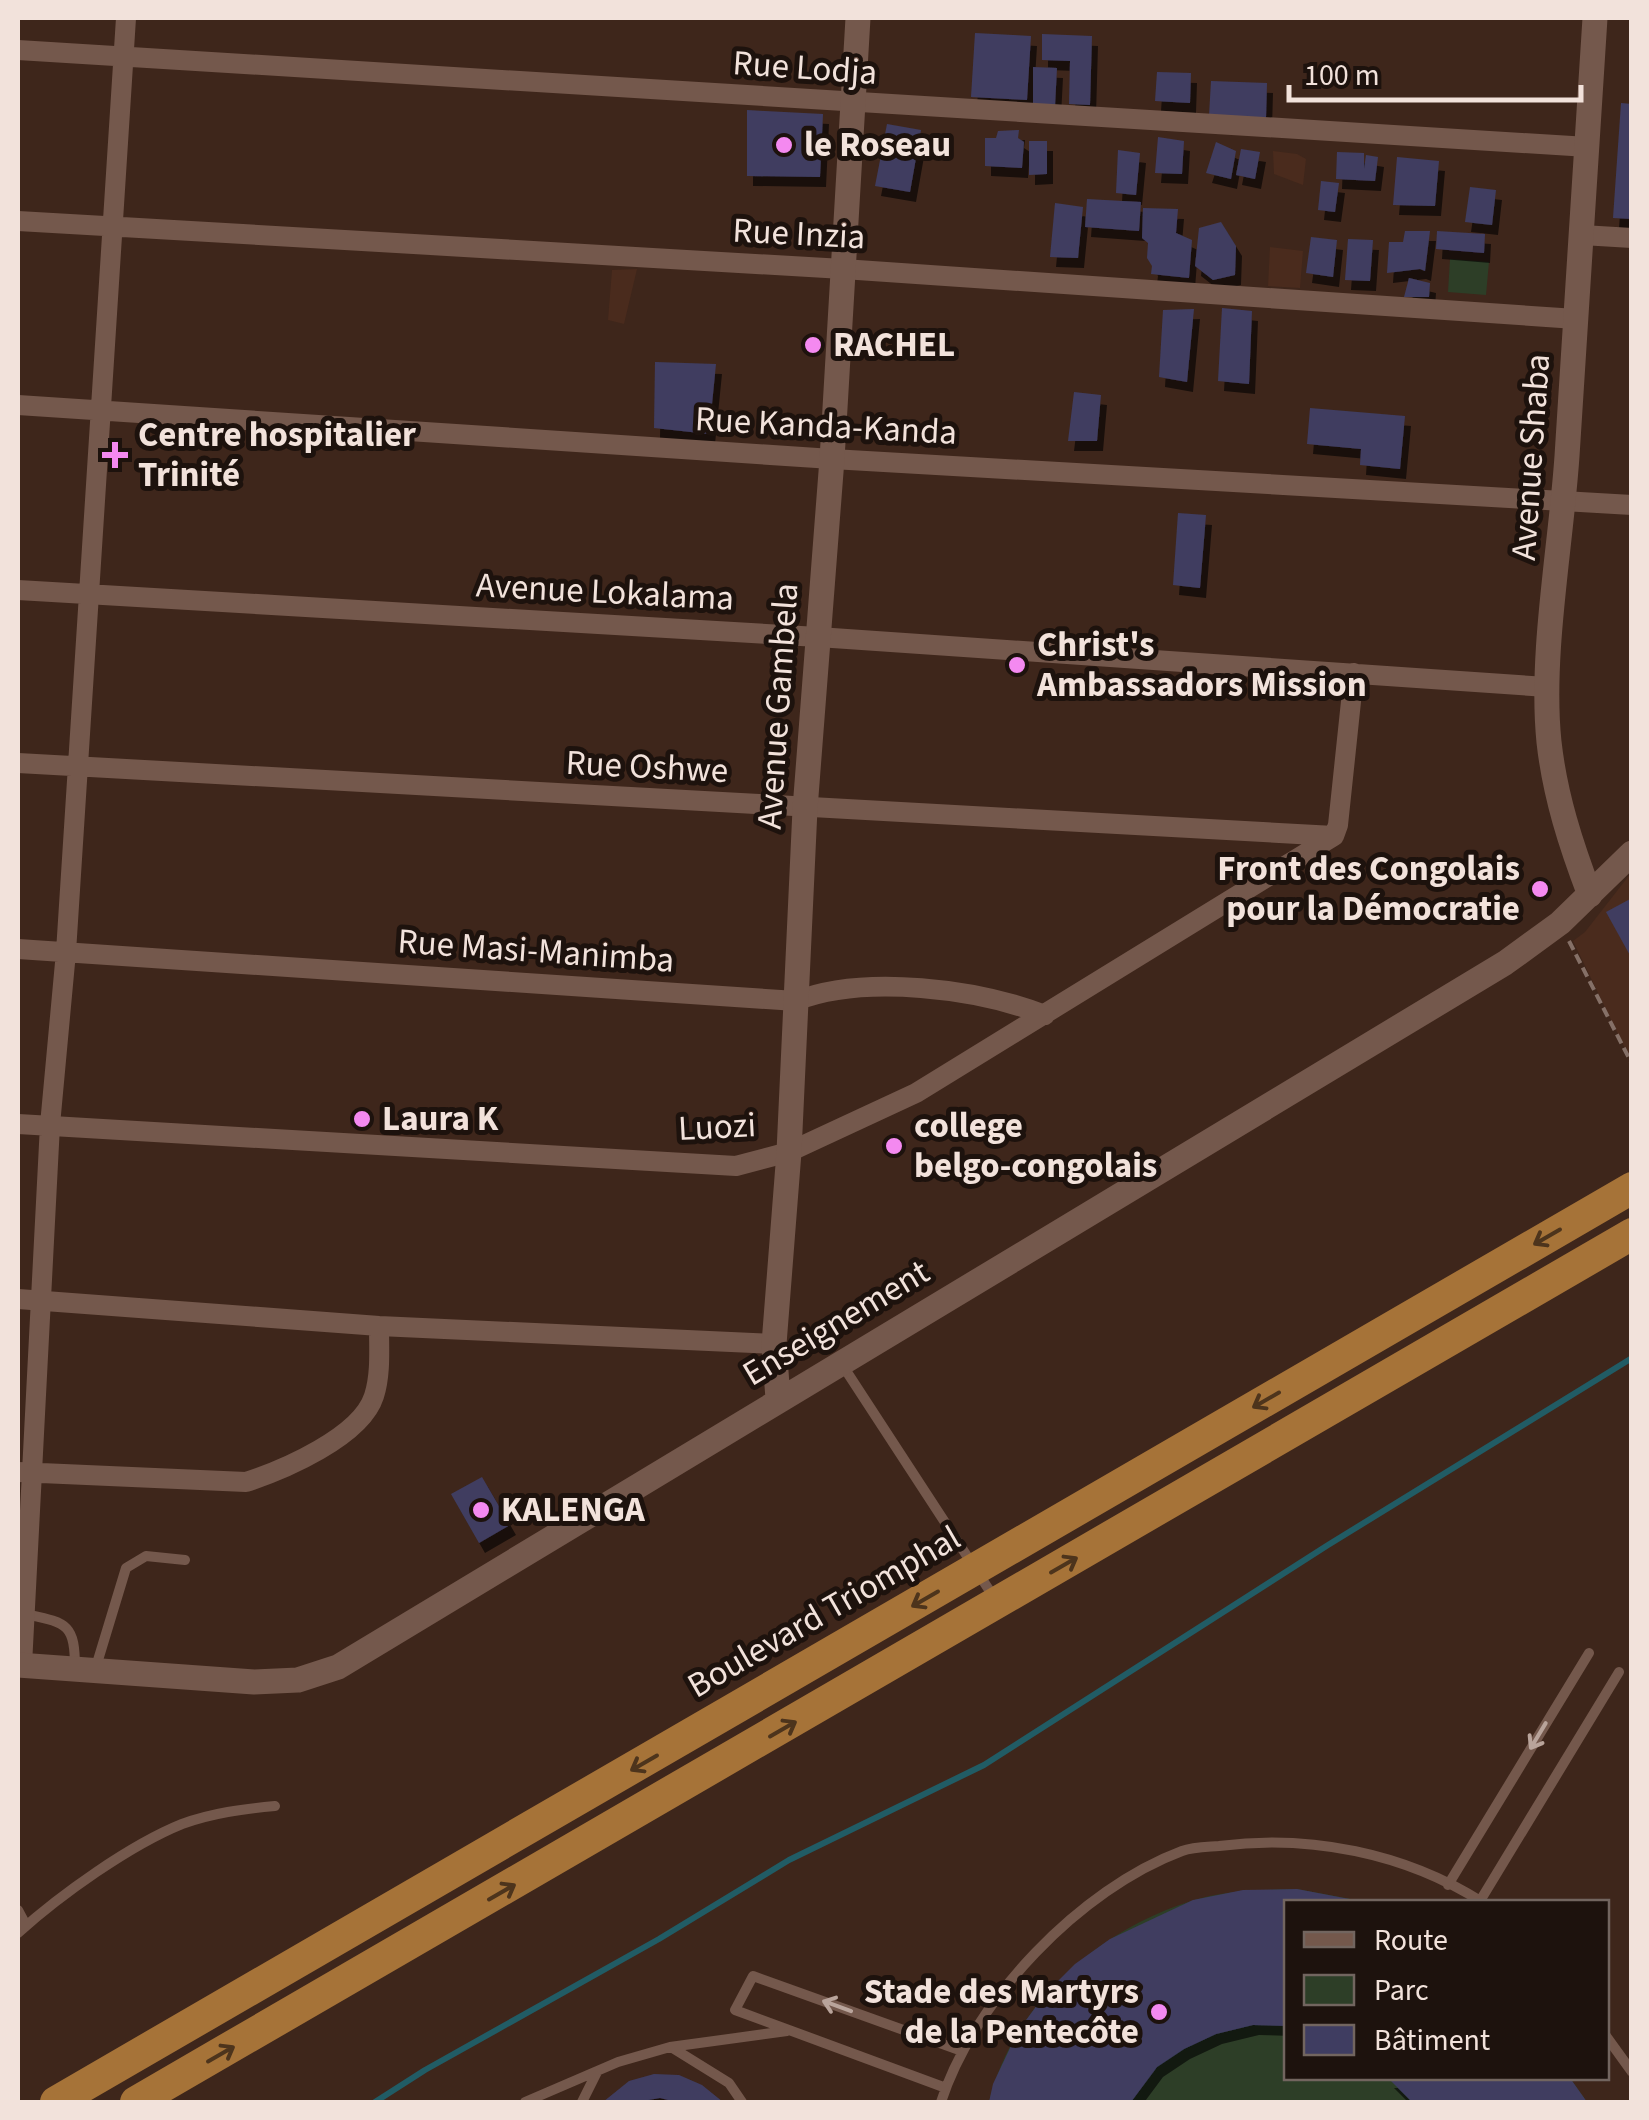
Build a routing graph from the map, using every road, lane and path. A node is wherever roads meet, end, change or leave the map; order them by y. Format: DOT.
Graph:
graph roads {
  1 [pos="126,18"];
  2 [pos="858,18"];
  3 [pos="1595,18"];
  4 [pos="18,50"];
  5 [pos="123,56"];
  6 [pos="856,104"];
  7 [pos="1588,147"];
  8 [pos="18,221"];
  9 [pos="112,227"];
  10 [pos="1582,235"];
  11 [pos="1632,238"];
  12 [pos="843,269"];
  13 [pos="1576,318"];
  14 [pos="18,405"];
  15 [pos="102,411"];
  16 [pos="832,459"];
  17 [pos="1564,500"];
  18 [pos="1632,505"];
  19 [pos="18,590"];
  20 [pos="87,594"];
  21 [pos="818,637"];
  22 [pos="1354,674"];
  23 [pos="1547,688"];
  24 [pos="18,763"];
  25 [pos="78,767"];
  26 [pos="804,809"];
  27 [pos="1334,836"];
  28 [pos="1632,852"];
  29 [pos="1590,895"];
  30 [pos="1560,923"];
  31 [pos="18,949"];
  32 [pos="66,952"];
  33 [pos="796,1001"];
  34 [pos="1045,1015"];
  35 [pos="1632,1064"];
  36 [pos="18,1124"];
  37 [pos="50,1125"];
  38 [pos="789,1152"];
  39 [pos="1632,1188"];
  40 [pos="1632,1234"];
  41 [pos="18,1299"];
  42 [pos="42,1301"];
  43 [pos="379,1326"];
  44 [pos="774,1344"];
  45 [pos="840,1362"];
  46 [pos="778,1399"];
  47 [pos="25,1472"];
  48 [pos="185,1560"];
  49 [pos="976,1570"];
  50 [pos="998,1604"];
  51 [pos="25,1614"];
  52 [pos="1588,1653"];
  53 [pos="20,1665"];
  54 [pos="84,1670"];
  55 [pos="1620,1672"];
  56 [pos="275,1806"];
  57 [pos="1448,1885"];
  58 [pos="1477,1900"];
  59 [pos="1482,1900"];
  60 [pos="18,1910"];
  61 [pos="22,1929"];
  62 [pos="792,2030"];
  63 [pos="1609,2040"];
  64 [pos="670,2047"];
  65 [pos="962,2050"];
  66 [pos="598,2070"];
  67 [pos="1632,2072"];
  68 [pos="946,2088"];
  69 [pos="56,2102"];
  70 [pos="136,2102"];
  71 [pos="524,2102"];
  72 [pos="582,2102"];
  73 [pos="742,2102"];
  74 [pos="941,2102"];
  1 -- 5 [label="street"];
  2 -- 6 [label="street, Avenue Gambela"];
  3 -- 7 [label="street, Avenue Shaba"];
  4 -- 5 [label="street, Rue Lodja"];
  5 -- 6 [label="street, Rue Lodja"];
  5 -- 9 [label="street"];
  6 -- 7 [label="street, Rue Lodja"];
  6 -- 12 [label="street, Avenue Gambela"];
  7 -- 10 [label="street, Avenue Shaba"];
  8 -- 9 [label="street, Rue Inzia"];
  9 -- 12 [label="street, Rue Inzia"];
  9 -- 15 [label="street"];
  10 -- 11 [label="street"];
  10 -- 13 [label="street, Avenue Shaba"];
  12 -- 13 [label="street, Rue Inzia"];
  12 -- 16 [label="street, Avenue Gambela"];
  13 -- 17 [label="street, Avenue Shaba"];
  14 -- 15 [label="street, Rue Kanda-Kanda"];
  15 -- 16 [label="street, Rue Kanda-Kanda"];
  15 -- 20 [label="street"];
  16 -- 17 [label="street, Rue Kanda-Kanda"];
  16 -- 21 [label="street, Avenue Gambela"];
  17 -- 18 [label="street, Rue Kanda-Kanda"];
  17 -- 23 [label="street, Avenue Shaba"];
  19 -- 20 [label="street, Avenue Lokalama"];
  20 -- 21 [label="street, Avenue Lokalama"];
  20 -- 25 [label="street"];
  21 -- 22 [label="street, Avenue Lokalama"];
  21 -- 26 [label="street, Avenue Gambela"];
  22 -- 23 [label="street, Avenue Lokalama"];
  22 -- 27 [label="street"];
  23 -- 29 [label="street, Avenue Shaba"];
  24 -- 25 [label="street, Rue Oshwe"];
  25 -- 26 [label="street, Rue Oshwe"];
  25 -- 32 [label="street"];
  26 -- 27 [label="street, Rue Oshwe"];
  26 -- 33 [label="street, Avenue Gambela"];
  27 -- 34 [label="street, Luozi"];
  28 -- 29 [label="street, Enseignement"];
  29 -- 30 [label="street, Enseignement"];
  30 -- 35 [label="path"];
  30 -- 45 [label="street, Enseignement"];
  31 -- 32 [label="street, Rue Masi-Manimba"];
  32 -- 33 [label="street, Rue Masi-Manimba"];
  32 -- 37 [label="street"];
  33 -- 34 [label="street, Rue Masi-Manimba"];
  33 -- 38 [label="street, Avenue Gambela"];
  34 -- 38 [label="street, Luozi"];
  36 -- 37 [label="street, Luozi"];
  37 -- 38 [label="street, Luozi"];
  37 -- 42 [label="street"];
  38 -- 44 [label="street, Avenue Gambela"];
  39 -- 49 [label="highway, Boulevard Triomphal, one-way"];
  50 -- 40 [label="highway, one-way"];
  41 -- 42 [label="street"];
  42 -- 43 [label="street"];
  42 -- 47 [label="street"];
  43 -- 44 [label="street"];
  43 -- 47 [label="street"];
  44 -- 46 [label="street, Avenue Gambela"];
  45 -- 46 [label="street, Enseignement"];
  45 -- 49 [label="lane"];
  46 -- 54 [label="street, Enseignement"];
  47 -- 51 [label="street"];
  48 -- 54 [label="lane"];
  49 -- 50 [label="lane"];
  49 -- 69 [label="highway, Boulevard Triomphal, one-way"];
  70 -- 50 [label="highway, one-way"];
  51 -- 53 [label="street"];
  51 -- 54 [label="lane"];
  52 -- 57 [label="lane, one-way"];
  53 -- 54 [label="street, Enseignement"];
  55 -- 59 [label="lane"];
  56 -- 61 [label="lane"];
  57 -- 58 [label="lane"];
  57 -- 65 [label="lane"];
  60 -- 61 [label="lane"];
  62 -- 64 [label="lane"];
  65 -- 62 [label="lane, one-way"];
  62 -- 68 [label="lane"];
  63 -- 67 [label="lane"];
  64 -- 66 [label="lane"];
  64 -- 73 [label="lane"];
  65 -- 68 [label="lane"];
  66 -- 71 [label="lane"];
  66 -- 72 [label="lane"];
  68 -- 74 [label="lane"];
}
